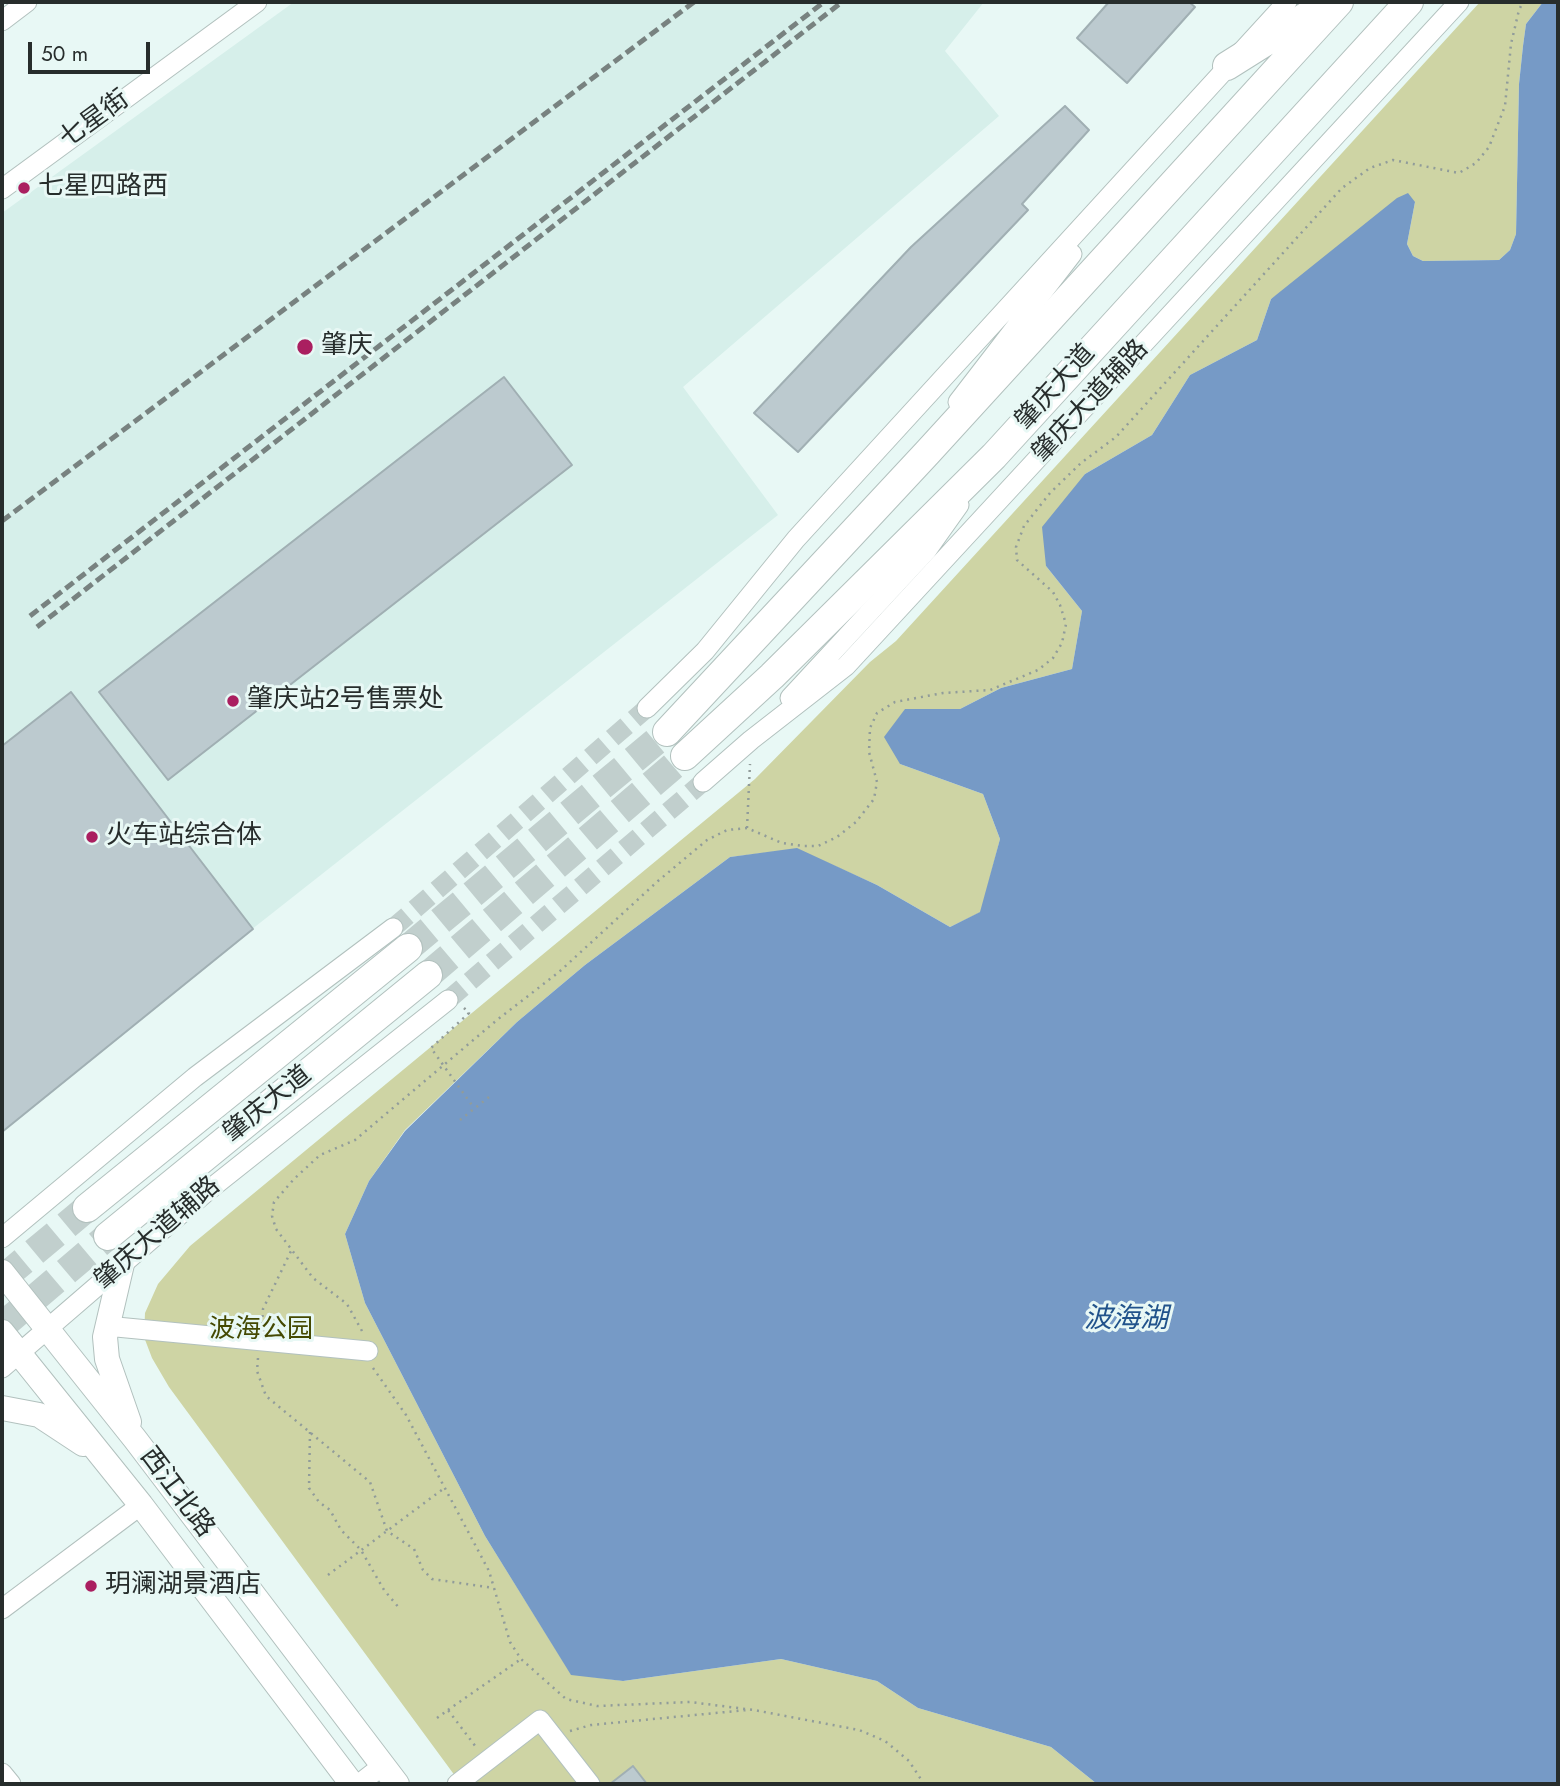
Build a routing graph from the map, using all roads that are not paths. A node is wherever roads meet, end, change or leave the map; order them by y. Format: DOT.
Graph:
graph roads {
  1 [pos="27,2"];
  2 [pos="257,2"];
  3 [pos="1287,2"];
  4 [pos="1329,2"];
  5 [pos="1339,2"];
  6 [pos="1409,2"];
  7 [pos="1460,2"];
  8 [pos="2,21"];
  9 [pos="1227,66"];
  10 [pos="1130,174"];
  11 [pos="2,189"];
  12 [pos="927,453"];
  13 [pos="994,456"];
  14 [pos="647,708"];
  15 [pos="667,732"];
  16 [pos="751,740"];
  17 [pos="685,756"];
  18 [pos="703,782"];
  19 [pos="400,938"];
  20 [pos="428,975"];
  21 [pos="454,1002"];
  22 [pos="87,1208"];
  23 [pos="108,1236"];
  24 [pos="2,1238"];
  25 [pos="122,1264"];
  26 [pos="2,1272"];
  27 [pos="106,1326"];
  28 [pos="47,1329"];
  29 [pos="2,1332"];
  30 [pos="368,1351"];
  31 [pos="10,1360"];
  32 [pos="2,1408"];
  33 [pos="135,1439"];
  34 [pos="107,1462"];
  35 [pos="141,1505"];
  36 [pos="2,1609"];
  37 [pos="2,1773"];
  38 [pos="389,1775"];
  39 [pos="11,1784"];
  40 [pos="352,1784"];
  41 [pos="359,1784"];
  42 [pos="457,1784"];
  43 [pos="590,1784"];
  1 -- 8 [label="street"];
  2 -- 11 [label="street, 七星街"];
  3 -- 9 [label="street"];
  4 -- 9 [label="highway"];
  5 -- 12 [label="highway, 肇庆大道"];
  6 -- 13 [label="highway, 肇庆大道"];
  7 -- 16 [label="street, 肇庆大道辅路"];
  9 -- 10 [label="street"];
  10 -- 12 [label="street"];
  10 -- 14 [label="street"];
  12 -- 15 [label="highway, 肇庆大道"];
  13 -- 16 [label="street"];
  13 -- 17 [label="highway, 肇庆大道"];
  16 -- 18 [label="street, 肇庆大道辅路"];
  19 -- 22 [label="highway, 肇庆大道"];
  19 -- 24 [label="street"];
  20 -- 23 [label="highway, 肇庆大道"];
  21 -- 25 [label="street, 肇庆大道辅路"];
  25 -- 27 [label="main road"];
  25 -- 28 [label="street, 肇庆大道辅路"];
  26 -- 28 [label="main road, 西江北路"];
  27 -- 30 [label="street"];
  27 -- 33 [label="main road"];
  28 -- 31 [label="street, 肇庆大道辅路"];
  28 -- 33 [label="main road, 西江北路"];
  29 -- 31 [label="main road, 西江北路"];
  31 -- 34 [label="main road, 西江北路"];
  32 -- 34 [label="main road"];
  33 -- 34 [label="main road"];
  33 -- 38 [label="main road, 西江北路"];
  34 -- 35 [label="main road, 西江北路"];
  35 -- 36 [label="street"];
  35 -- 40 [label="main road, 西江北路"];
  37 -- 39 [label="street"];
  38 -- 41 [label="street"];
  42 -- 43 [label="street"];
}
